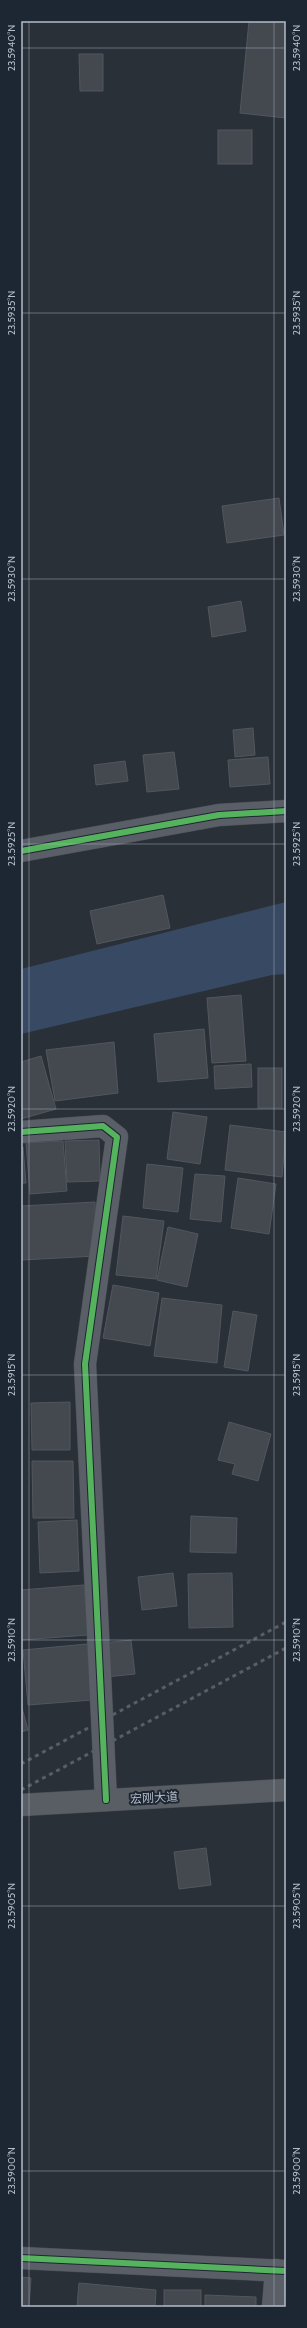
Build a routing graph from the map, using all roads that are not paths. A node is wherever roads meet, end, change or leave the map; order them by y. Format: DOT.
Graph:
graph roads {
  1 [pos="286,812"];
  2 [pos="21,851"];
  3 [pos="21,1132"];
  4 [pos="286,1790"];
  5 [pos="106,1800"];
  6 [pos="21,1806"];
  7 [pos="21,2258"];
  8 [pos="281,2270"];
  9 [pos="273,2307"];
  1 -- 2 [label="street"];
  3 -- 5 [label="street"];
  4 -- 5 [label="street, 宏刚大道"];
  5 -- 6 [label="street, 宏刚大道"];
  7 -- 8 [label="street"];
  8 -- 9 [label="street"];
}
